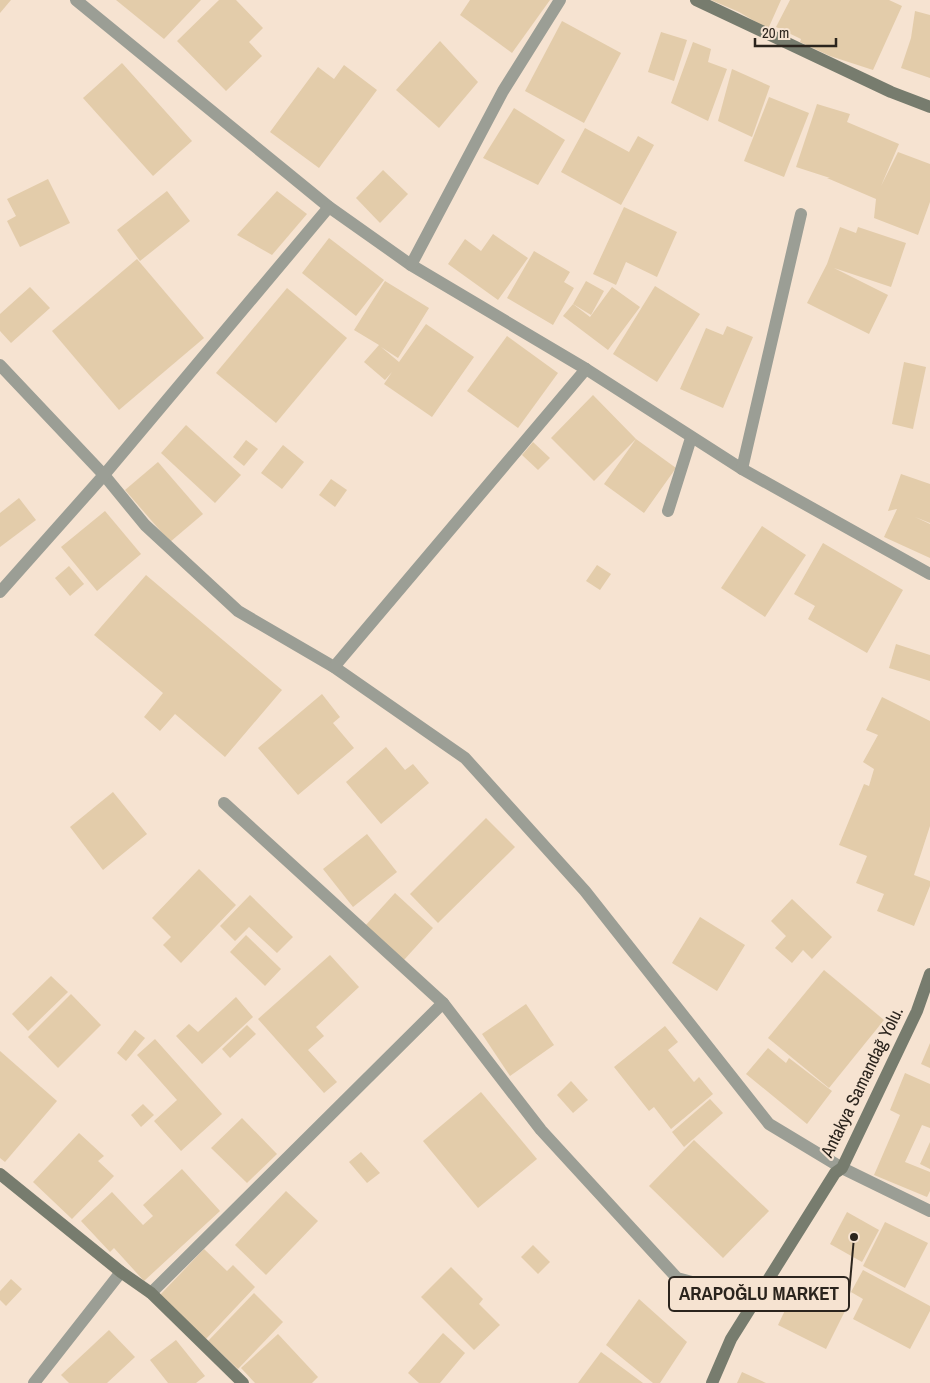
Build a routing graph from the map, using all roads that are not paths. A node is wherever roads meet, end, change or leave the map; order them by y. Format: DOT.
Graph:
graph roads {
  1 [pos="76,0"];
  2 [pos="560,0"];
  3 [pos="696,0"];
  4 [pos="930,107"];
  5 [pos="329,207"];
  6 [pos="801,214"];
  7 [pos="411,265"];
  8 [pos="0,365"];
  9 [pos="586,369"];
  10 [pos="691,438"];
  11 [pos="742,469"];
  12 [pos="104,475"];
  13 [pos="668,511"];
  14 [pos="930,574"];
  15 [pos="0,592"];
  16 [pos="334,667"];
  17 [pos="224,803"];
  18 [pos="930,974"];
  19 [pos="443,1003"];
  20 [pos="842,1168"];
  21 [pos="0,1174"];
  22 [pos="930,1210"];
  23 [pos="121,1272"];
  24 [pos="151,1293"];
  25 [pos="756,1299"];
  26 [pos="34,1383"];
  27 [pos="242,1383"];
  28 [pos="712,1383"];
  1 -- 5 [label="street"];
  2 -- 7 [label="street"];
  3 -- 4 [label="street"];
  5 -- 7 [label="street"];
  5 -- 12 [label="street"];
  6 -- 11 [label="street"];
  7 -- 9 [label="street"];
  8 -- 12 [label="street"];
  9 -- 10 [label="street"];
  9 -- 16 [label="street"];
  10 -- 11 [label="street"];
  10 -- 13 [label="street"];
  11 -- 14 [label="street"];
  12 -- 15 [label="street"];
  12 -- 16 [label="street"];
  16 -- 20 [label="street"];
  17 -- 19 [label="street"];
  18 -- 20 [label="street, Antakya Samandağ Yolu."];
  19 -- 24 [label="street"];
  19 -- 25 [label="street"];
  20 -- 22 [label="street"];
  20 -- 25 [label="street, Antakya Samandağ Yolu."];
  21 -- 23 [label="street"];
  23 -- 24 [label="street"];
  23 -- 26 [label="street"];
  24 -- 27 [label="street"];
  25 -- 28 [label="street, Antakya Samandağ Yolu."];
}
